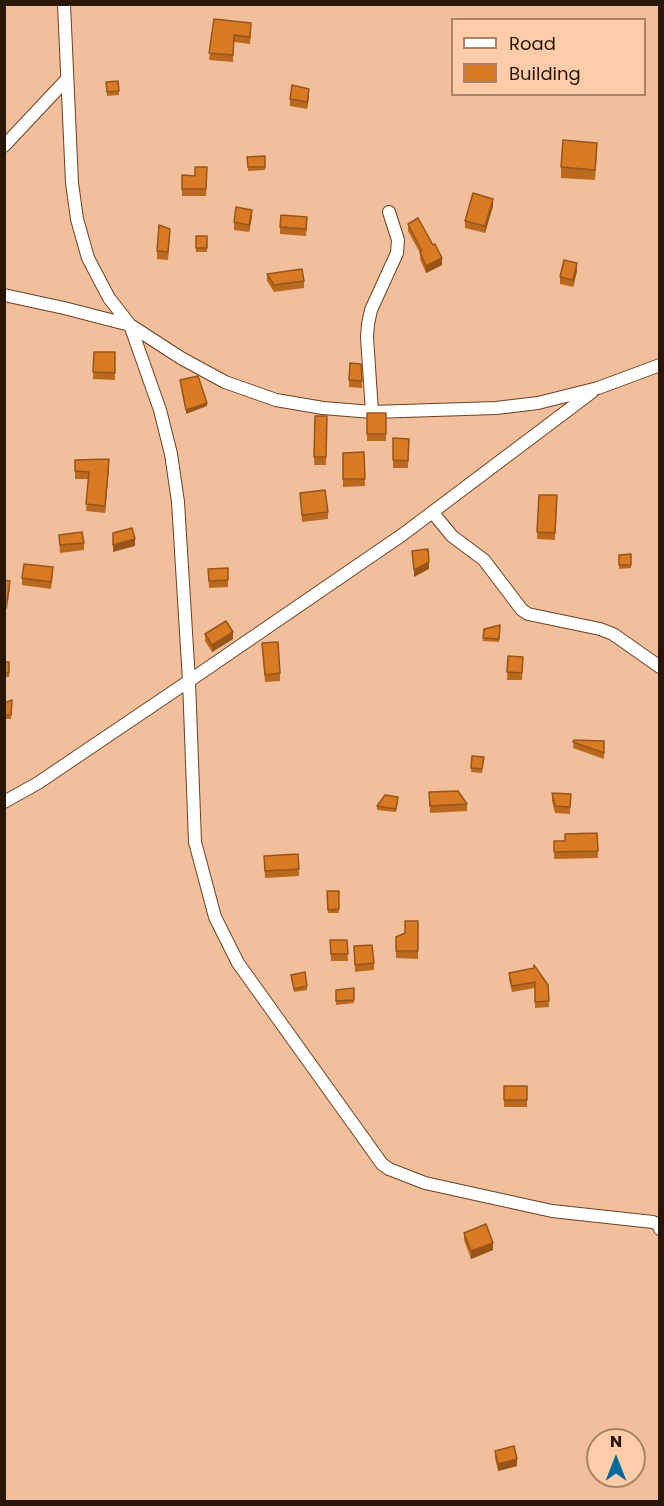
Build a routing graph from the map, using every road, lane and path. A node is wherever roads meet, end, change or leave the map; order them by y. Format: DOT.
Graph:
graph roads {
  1 [pos="63,4"];
  2 [pos="67,79"];
  3 [pos="4,146"];
  4 [pos="389,212"];
  5 [pos="4,295"];
  6 [pos="130,325"];
  7 [pos="660,365"];
  8 [pos="598,388"];
  9 [pos="372,412"];
  10 [pos="433,513"];
  11 [pos="660,667"];
  12 [pos="189,681"];
  13 [pos="4,802"];
  14 [pos="660,1229"];
  1 -- 2 [label="street"];
  2 -- 3 [label="street"];
  2 -- 6 [label="street"];
  4 -- 9 [label="street"];
  5 -- 6 [label="street"];
  6 -- 9 [label="street"];
  6 -- 12 [label="street"];
  7 -- 8 [label="street"];
  8 -- 9 [label="street"];
  8 -- 10 [label="street"];
  10 -- 11 [label="street"];
  10 -- 12 [label="street"];
  12 -- 13 [label="street"];
  12 -- 14 [label="street"];
}
